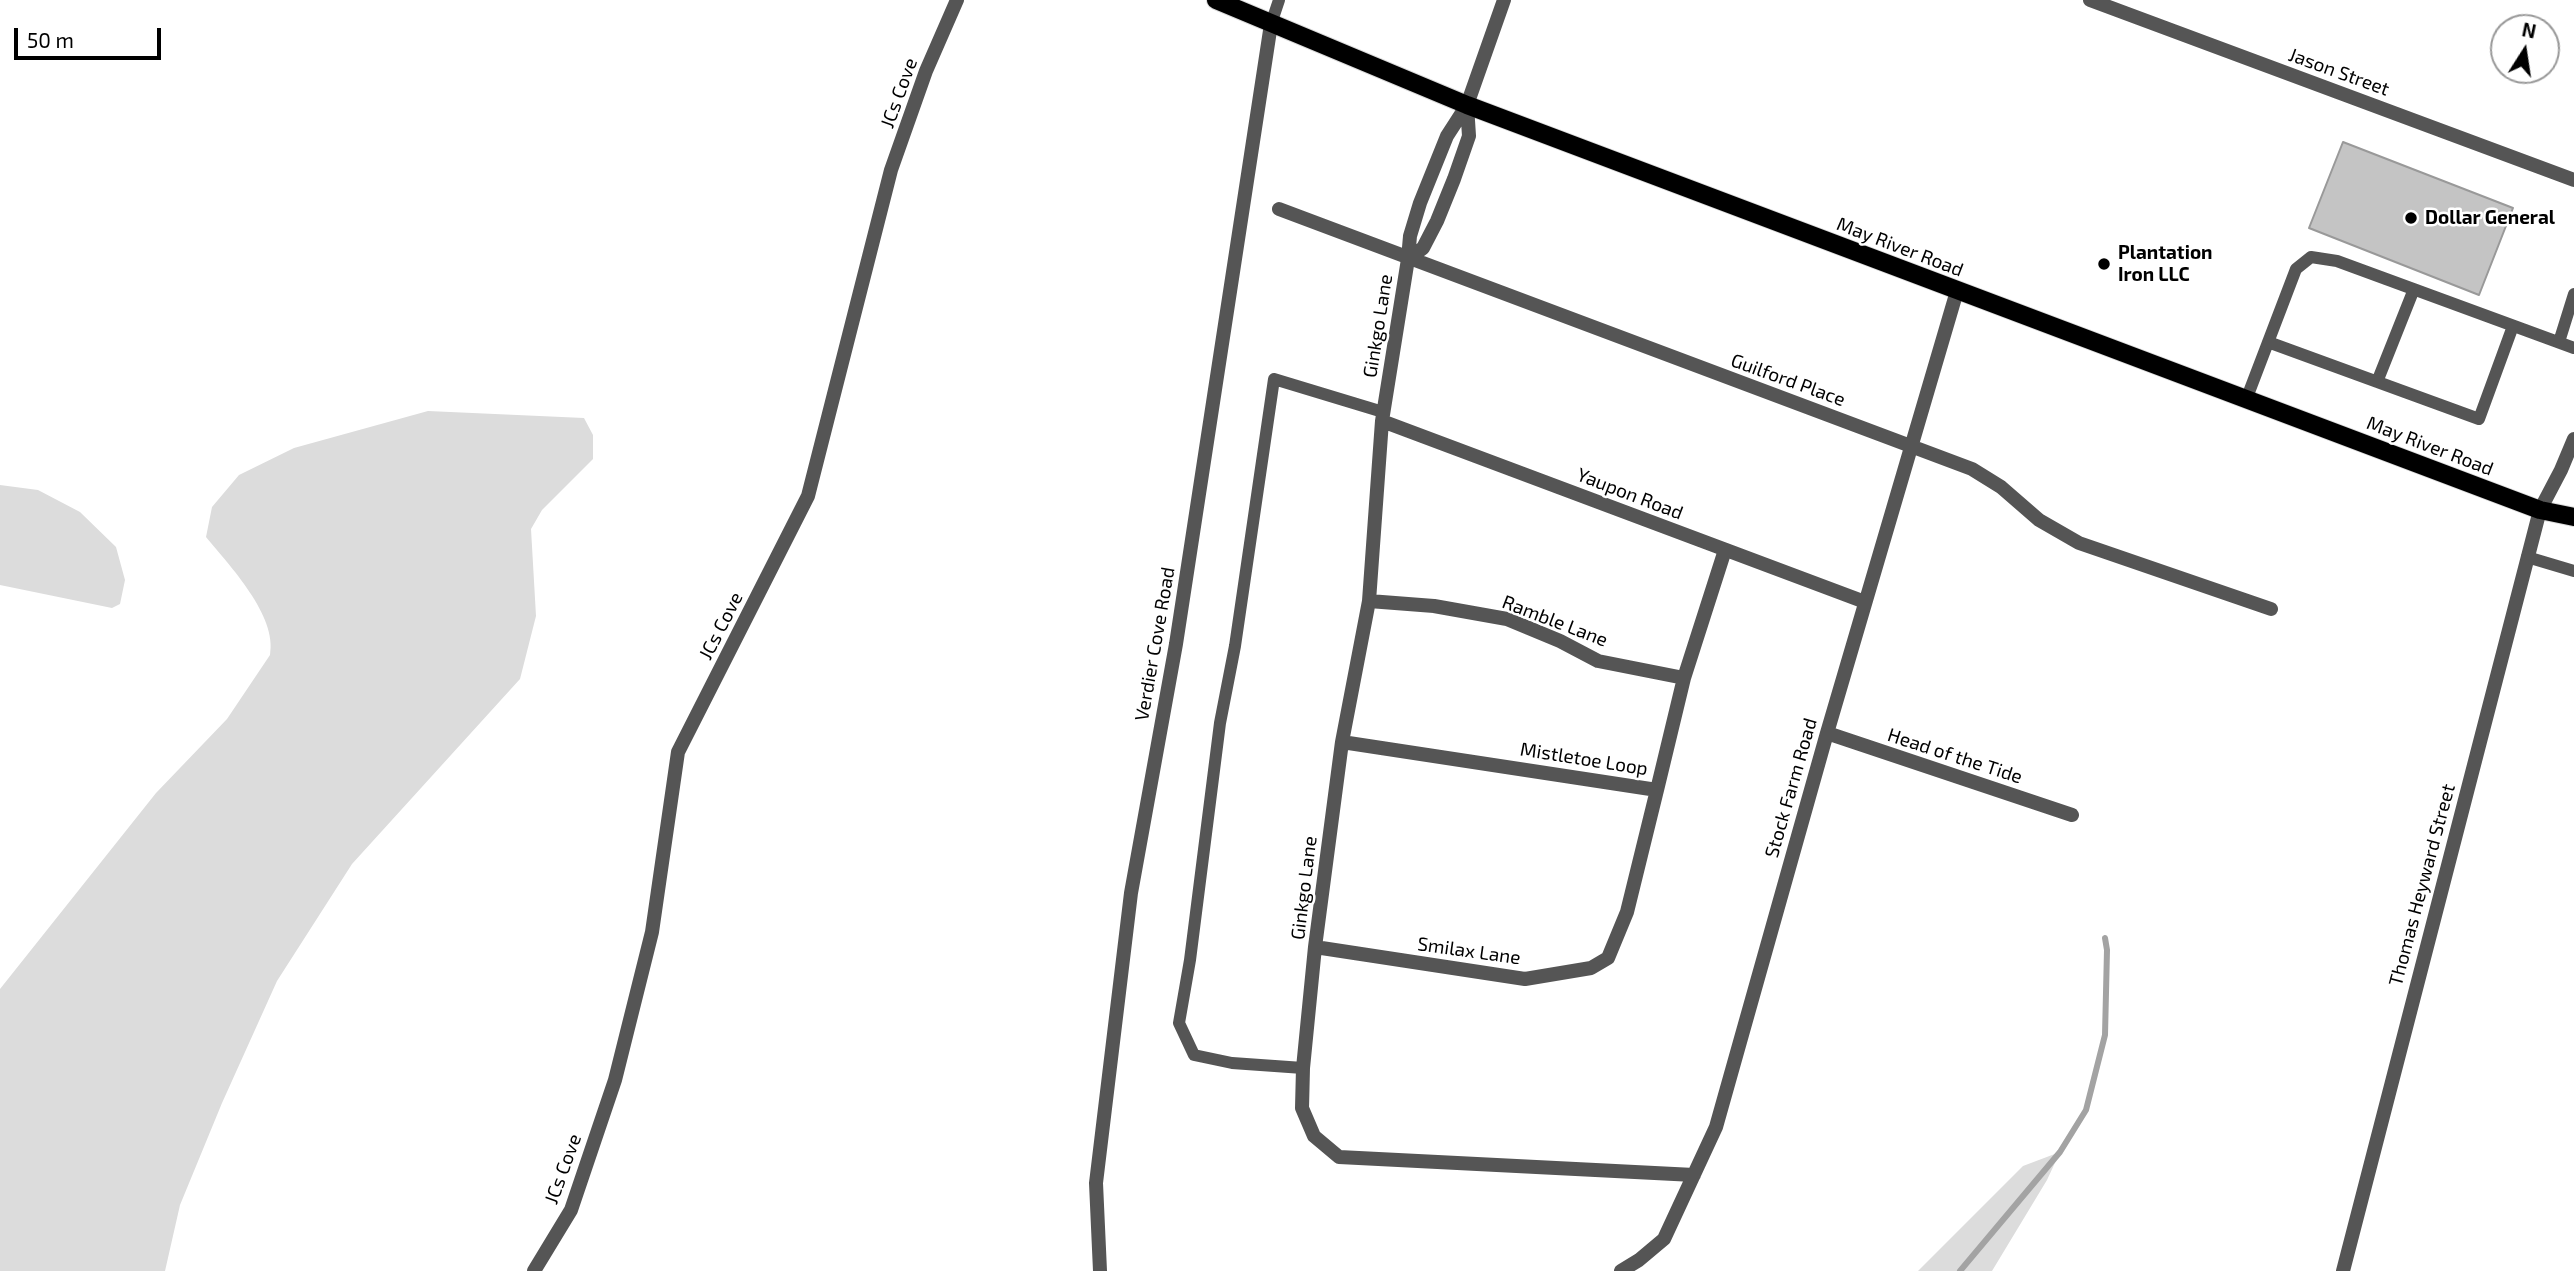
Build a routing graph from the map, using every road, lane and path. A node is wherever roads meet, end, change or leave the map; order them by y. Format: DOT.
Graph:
graph roads {
  1 [pos="957,0"];
  2 [pos="1216,0"];
  3 [pos="1279,0"];
  4 [pos="1504,0"];
  5 [pos="2090,0"];
  6 [pos="1271,24"];
  7 [pos="1467,105"];
  8 [pos="2574,180"];
  9 [pos="1279,209"];
  10 [pos="1408,259"];
  11 [pos="2414,289"];
  12 [pos="1957,291"];
  13 [pos="2574,294"];
  14 [pos="2513,326"];
  15 [pos="2268,342"];
  16 [pos="2559,342"];
  17 [pos="2574,348"];
  18 [pos="2377,382"];
  19 [pos="2246,400"];
  20 [pos="1382,417"];
  21 [pos="2574,439"];
  22 [pos="1911,446"];
  23 [pos="2540,510"];
  24 [pos="2574,517"];
  25 [pos="1725,550"];
  26 [pos="2527,557"];
  27 [pos="2574,571"];
  28 [pos="1369,601"];
  29 [pos="1865,602"];
  30 [pos="2271,609"];
  31 [pos="1684,678"];
  32 [pos="1826,733"];
  33 [pos="1342,742"];
  34 [pos="1657,790"];
  35 [pos="2072,815"];
  36 [pos="1315,947"];
  37 [pos="1303,1068"];
  38 [pos="1694,1175"];
  39 [pos="534,1271"];
  40 [pos="1100,1271"];
  41 [pos="1621,1271"];
  42 [pos="2343,1271"];
  1 -- 39 [label="street, JCs Cove"];
  2 -- 6 [label="main road, May River Road"];
  3 -- 6 [label="lane"];
  4 -- 7 [label="street"];
  5 -- 8 [label="street, Jason Street"];
  6 -- 7 [label="main road, May River Road"];
  6 -- 40 [label="street, Verdier Cove Road"];
  7 -- 10 [label="street, Ginkgo Lane"];
  7 -- 10 [label="street, Ginkgo Lane"];
  7 -- 12 [label="main road, May River Road"];
  9 -- 10 [label="street, Guilford Place"];
  10 -- 20 [label="street, Ginkgo Lane"];
  10 -- 22 [label="street, Guilford Place"];
  11 -- 14 [label="lane"];
  11 -- 15 [label="lane"];
  11 -- 18 [label="lane"];
  12 -- 19 [label="main road, May River Road"];
  12 -- 22 [label="street, Stock Farm Road"];
  13 -- 16 [label="lane"];
  14 -- 16 [label="lane"];
  14 -- 18 [label="lane"];
  15 -- 18 [label="lane"];
  15 -- 19 [label="lane"];
  16 -- 17 [label="lane"];
  19 -- 23 [label="main road, May River Road"];
  20 -- 25 [label="street, Yaupon Road"];
  20 -- 28 [label="street, Ginkgo Lane"];
  20 -- 37 [label="lane"];
  21 -- 23 [label="street, Thomas Heyward Street"];
  22 -- 29 [label="street, Stock Farm Road"];
  22 -- 30 [label="street, Guilford Place"];
  23 -- 24 [label="main road, May River Road"];
  23 -- 26 [label="street, Thomas Heyward Street"];
  25 -- 29 [label="street, Yaupon Road"];
  25 -- 31 [label="street, Mistletoe Loop"];
  26 -- 27 [label="lane"];
  26 -- 42 [label="street, Thomas Heyward Street"];
  28 -- 31 [label="street, Ramble Lane"];
  28 -- 33 [label="street, Ginkgo Lane"];
  29 -- 32 [label="street, Stock Farm Road"];
  31 -- 34 [label="street, Mistletoe Loop"];
  32 -- 35 [label="street, Head of the Tide"];
  32 -- 38 [label="street, Stock Farm Road"];
  33 -- 34 [label="street, Mistletoe Loop"];
  33 -- 36 [label="street, Ginkgo Lane"];
  34 -- 36 [label="street, Smilax Lane"];
  36 -- 37 [label="street, Ginkgo Lane"];
  37 -- 38 [label="street, Ginkgo Lane"];
  38 -- 41 [label="street, Stock Farm Road"];
}
